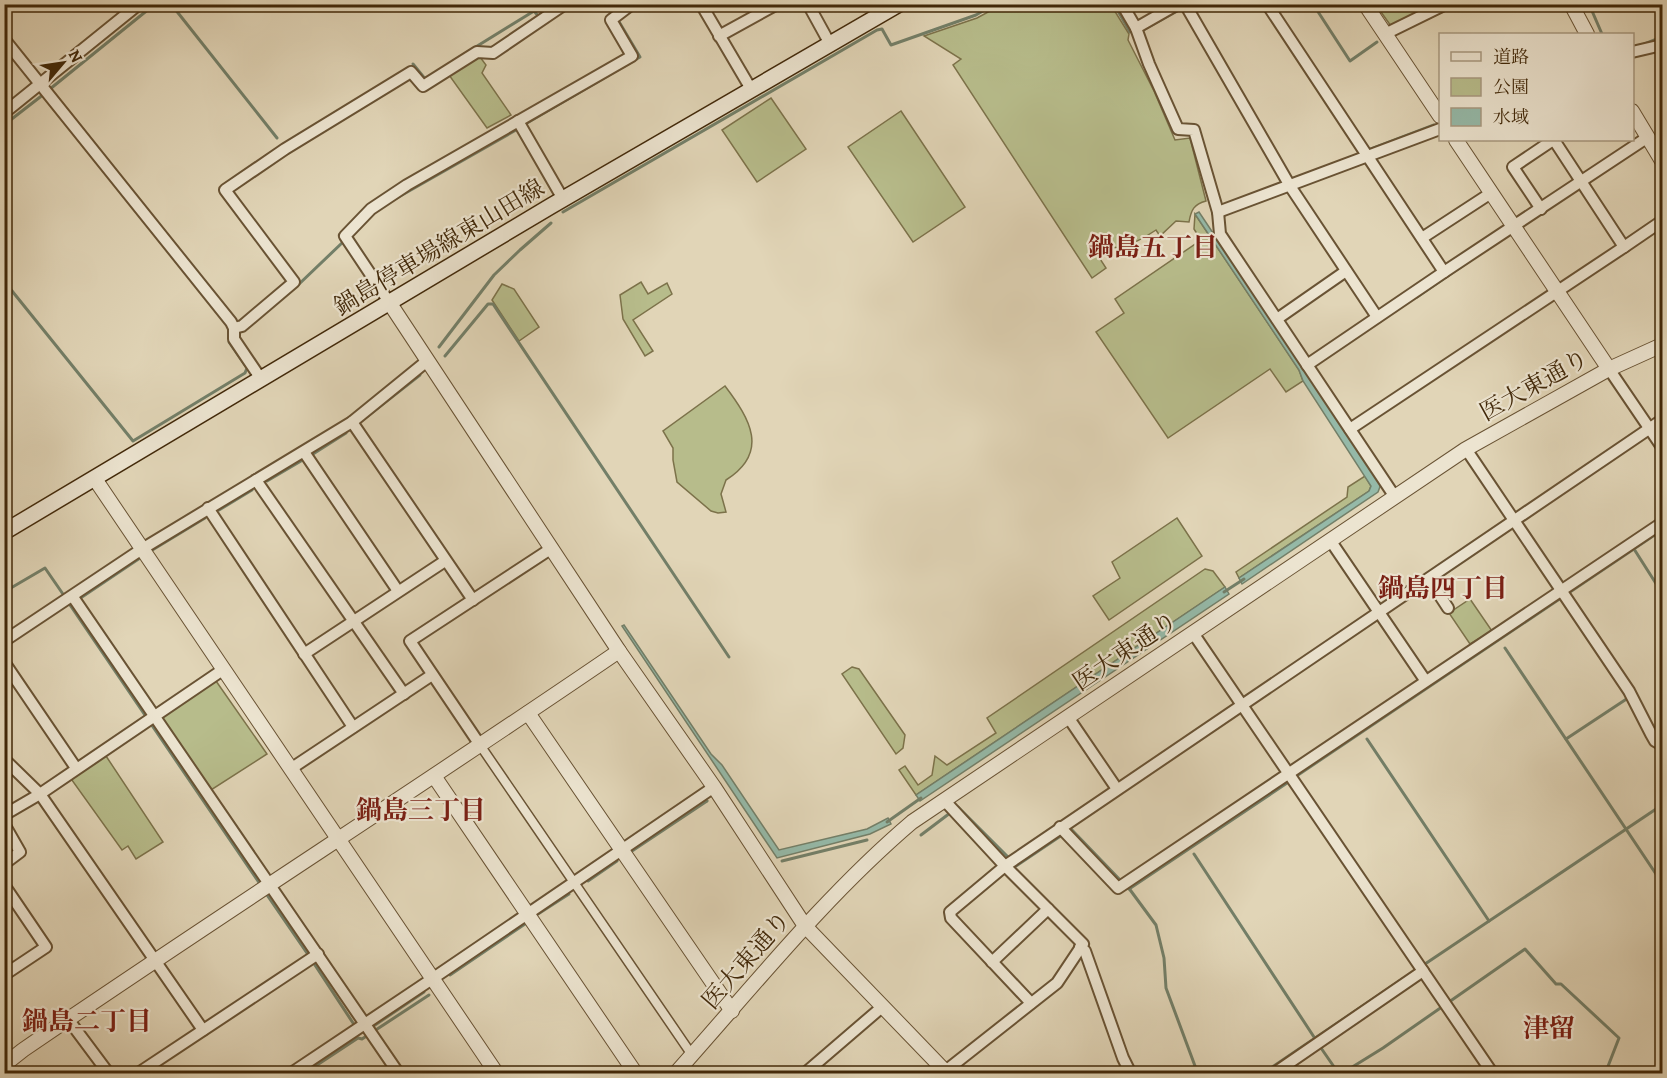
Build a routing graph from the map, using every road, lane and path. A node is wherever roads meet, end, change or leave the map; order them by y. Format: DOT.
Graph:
graph roads {
  1 [pos="139,4"];
  2 [pos="565,4"];
  3 [pos="632,4"];
  4 [pos="701,4"];
  5 [pos="777,4"];
  6 [pos="808,4"];
  7 [pos="899,4"];
  8 [pos="1122,4"];
  9 [pos="1178,4"];
  10 [pos="1185,4"];
  11 [pos="1267,4"];
  12 [pos="1365,4"];
  13 [pos="1446,4"];
  14 [pos="1571,4"];
  15 [pos="615,10"];
  16 [pos="1136,28"];
  17 [pos="1586,33"];
  18 [pos="1385,34"];
  19 [pos="719,36"];
  20 [pos="4,39"];
  21 [pos="830,44"];
  22 [pos="1662,45"];
  23 [pos="1634,52"];
  24 [pos="41,84"];
  25 [pos="751,89"];
  26 [pos="4,113"];
  27 [pos="1634,114"];
  28 [pos="1439,115"];
  29 [pos="518,121"];
  30 [pos="1439,129"];
  31 [pos="1648,137"];
  32 [pos="1457,141"];
  33 [pos="1552,141"];
  34 [pos="1555,141"];
  35 [pos="1368,156"];
  36 [pos="1662,161"];
  37 [pos="1582,182"];
  38 [pos="1290,186"];
  39 [pos="1491,193"];
  40 [pos="563,199"];
  41 [pos="1541,209"];
  42 [pos="1218,212"];
  43 [pos="1662,221"];
  44 [pos="1514,227"];
  45 [pos="1422,238"];
  46 [pos="1624,247"];
  47 [pos="1346,271"];
  48 [pos="1444,272"];
  49 [pos="1556,292"];
  50 [pos="389,302"];
  51 [pos="1377,318"];
  52 [pos="1277,319"];
  53 [pos="234,328"];
  54 [pos="1662,345"];
  55 [pos="427,361"];
  56 [pos="1307,364"];
  57 [pos="1609,369"];
  58 [pos="261,379"];
  59 [pos="1662,420"];
  60 [pos="352,422"];
  61 [pos="1649,428"];
  62 [pos="1350,429"];
  63 [pos="1662,447"];
  64 [pos="1466,449"];
  65 [pos="304,452"];
  66 [pos="95,478"];
  67 [pos="256,480"];
  68 [pos="1395,497"];
  69 [pos="208,508"];
  70 [pos="1513,521"];
  71 [pos="1662,523"];
  72 [pos="6,528"];
  73 [pos="1330,540"];
  74 [pos="552,548"];
  75 [pos="142,549"];
  76 [pos="445,561"];
  77 [pos="1429,579"];
  78 [pos="398,591"];
  79 [pos="1563,594"];
  80 [pos="69,599"];
  81 [pos="473,600"];
  82 [pos="1448,608"];
  83 [pos="1380,613"];
  84 [pos="354,622"];
  85 [pos="1193,633"];
  86 [pos="4,641"];
  87 [pos="619,651"];
  88 [pos="304,654"];
  89 [pos="4,662"];
  90 [pos="224,669"];
  91 [pos="432,675"];
  92 [pos="1425,680"];
  93 [pos="404,694"];
  94 [pos="1242,705"];
  95 [pos="528,713"];
  96 [pos="1068,717"];
  97 [pos="150,719"];
  98 [pos="353,727"];
  99 [pos="480,745"];
  100 [pos="1662,745"];
  101 [pos="4,759"];
  102 [pos="76,768"];
  103 [pos="292,768"];
  104 [pos="434,776"];
  105 [pos="1290,777"];
  106 [pos="714,787"];
  107 [pos="1117,789"];
  108 [pos="40,794"];
  109 [pos="950,807"];
  110 [pos="4,815"];
  111 [pos="4,824"];
  112 [pos="1063,831"];
  113 [pos="337,838"];
  114 [pos="621,849"];
  115 [pos="1009,862"];
  116 [pos="4,864"];
  117 [pos="574,882"];
  118 [pos="4,885"];
  119 [pos="265,886"];
  120 [pos="1048,909"];
  121 [pos="527,913"];
  122 [pos="805,926"];
  123 [pos="1080,947"];
  124 [pos="313,957"];
  125 [pos="155,961"];
  126 [pos="992,962"];
  127 [pos="1421,968"];
  128 [pos="4,975"];
  129 [pos="432,979"];
  130 [pos="1031,1003"];
  131 [pos="882,1006"];
  132 [pos="732,1011"];
  133 [pos="68,1019"];
  134 [pos="364,1029"];
  135 [pos="203,1030"];
  136 [pos="692,1055"];
  137 [pos="4,1065"];
  138 [pos="304,1070"];
  139 [pos="937,1071"];
  140 [pos="10,1074"];
  141 [pos="109,1074"];
  142 [pos="137,1074"];
  143 [pos="290,1074"];
  144 [pos="399,1074"];
  145 [pos="497,1074"];
  146 [pos="636,1074"];
  147 [pos="675,1074"];
  148 [pos="804,1074"];
  149 [pos="1131,1074"];
  150 [pos="1273,1074"];
  151 [pos="1492,1074"];
  1 -- 24 [label="street"];
  2 -- 53 [label="street"];
  3 -- 15 [label="street"];
  4 -- 19 [label="street"];
  5 -- 19 [label="street"];
  6 -- 21 [label="street"];
  7 -- 21 [label="main road, 鍋島停車場線東山田線"];
  8 -- 16 [label="street"];
  9 -- 16 [label="street"];
  10 -- 38 [label="street"];
  11 -- 35 [label="street"];
  12 -- 18 [label="street"];
  13 -- 18 [label="street"];
  14 -- 17 [label="street"];
  15 -- 29 [label="street"];
  16 -- 42 [label="street"];
  18 -- 28 [label="street"];
  19 -- 25 [label="street"];
  20 -- 24 [label="street"];
  21 -- 25 [label="main road, 鍋島停車場線東山田線"];
  22 -- 23 [label="street"];
  24 -- 26 [label="street"];
  24 -- 53 [label="street"];
  25 -- 40 [label="main road, 鍋島停車場線東山田線"];
  27 -- 31 [label="street"];
  29 -- 40 [label="street"];
  29 -- 50 [label="street"];
  30 -- 35 [label="street"];
  31 -- 36 [label="street"];
  31 -- 37 [label="street"];
  32 -- 39 [label="street"];
  33 -- 41 [label="street"];
  34 -- 37 [label="street"];
  35 -- 38 [label="street"];
  35 -- 45 [label="street"];
  37 -- 41 [label="street"];
  37 -- 46 [label="street"];
  38 -- 42 [label="street"];
  38 -- 47 [label="street"];
  39 -- 44 [label="street"];
  39 -- 45 [label="street"];
  40 -- 50 [label="main road, 鍋島停車場線東山田線"];
  41 -- 44 [label="street"];
  42 -- 52 [label="street"];
  43 -- 46 [label="street"];
  44 -- 48 [label="street"];
  44 -- 49 [label="street"];
  45 -- 48 [label="street"];
  46 -- 49 [label="street"];
  47 -- 51 [label="street"];
  47 -- 52 [label="street"];
  48 -- 51 [label="street"];
  49 -- 57 [label="street"];
  49 -- 62 [label="street"];
  50 -- 55 [label="street"];
  50 -- 58 [label="main road, 鍋島停車場線東山田線"];
  51 -- 56 [label="street"];
  52 -- 56 [label="street"];
  53 -- 58 [label="street"];
  54 -- 57 [label="street, 医大東通り"];
  55 -- 60 [label="street"];
  55 -- 74 [label="street"];
  56 -- 62 [label="street"];
  57 -- 61 [label="street"];
  57 -- 64 [label="street, 医大東通り"];
  58 -- 66 [label="main road, 鍋島停車場線東山田線"];
  59 -- 61 [label="street"];
  60 -- 65 [label="street"];
  60 -- 76 [label="street"];
  61 -- 63 [label="street"];
  61 -- 70 [label="street"];
  62 -- 68 [label="street"];
  64 -- 68 [label="street, 医大東通り"];
  64 -- 70 [label="street"];
  65 -- 67 [label="street"];
  65 -- 78 [label="street"];
  66 -- 72 [label="main road, 鍋島停車場線東山田線"];
  66 -- 75 [label="street"];
  67 -- 69 [label="street"];
  67 -- 84 [label="street"];
  68 -- 73 [label="street, 医大東通り"];
  69 -- 75 [label="street"];
  69 -- 88 [label="street"];
  70 -- 77 [label="street"];
  70 -- 79 [label="street"];
  71 -- 79 [label="street"];
  73 -- 83 [label="street"];
  73 -- 85 [label="street, 医大東通り"];
  74 -- 81 [label="street"];
  74 -- 87 [label="street"];
  75 -- 80 [label="street"];
  75 -- 90 [label="street"];
  76 -- 78 [label="street"];
  76 -- 81 [label="street"];
  77 -- 82 [label="street"];
  77 -- 83 [label="street"];
  78 -- 84 [label="street"];
  79 -- 92 [label="street"];
  79 -- 100 [label="street"];
  80 -- 86 [label="street"];
  80 -- 97 [label="street"];
  81 -- 91 [label="street"];
  83 -- 92 [label="street"];
  83 -- 94 [label="street"];
  84 -- 88 [label="street"];
  84 -- 93 [label="street"];
  85 -- 94 [label="street"];
  85 -- 96 [label="street, 医大東通り"];
  87 -- 95 [label="street"];
  87 -- 106 [label="street"];
  88 -- 98 [label="street"];
  89 -- 102 [label="street"];
  90 -- 97 [label="street"];
  90 -- 103 [label="street"];
  91 -- 93 [label="street"];
  91 -- 99 [label="street"];
  92 -- 105 [label="street"];
  93 -- 98 [label="street"];
  94 -- 105 [label="street"];
  94 -- 107 [label="street"];
  95 -- 99 [label="street"];
  95 -- 114 [label="street"];
  96 -- 107 [label="street"];
  96 -- 109 [label="street, 医大東通り"];
  97 -- 102 [label="street"];
  97 -- 119 [label="street"];
  98 -- 103 [label="street"];
  99 -- 104 [label="street"];
  99 -- 117 [label="street"];
  101 -- 108 [label="street"];
  102 -- 108 [label="street"];
  103 -- 113 [label="street"];
  104 -- 113 [label="street"];
  104 -- 121 [label="street"];
  105 -- 112 [label="street"];
  105 -- 127 [label="street"];
  106 -- 114 [label="street"];
  106 -- 122 [label="street"];
  107 -- 112 [label="street"];
  108 -- 110 [label="street"];
  108 -- 125 [label="street"];
  109 -- 115 [label="street"];
  109 -- 122 [label="street, 医大東通り"];
  111 -- 116 [label="street"];
  112 -- 115 [label="street"];
  113 -- 119 [label="street"];
  113 -- 129 [label="street"];
  114 -- 117 [label="street"];
  114 -- 132 [label="street"];
  115 -- 120 [label="street"];
  115 -- 126 [label="street"];
  117 -- 121 [label="street"];
  117 -- 136 [label="street"];
  118 -- 128 [label="street"];
  119 -- 124 [label="street"];
  119 -- 125 [label="street"];
  120 -- 123 [label="street"];
  120 -- 126 [label="street"];
  121 -- 129 [label="street"];
  121 -- 146 [label="street"];
  122 -- 131 [label="street"];
  122 -- 132 [label="street, 医大東通り"];
  123 -- 130 [label="street"];
  123 -- 149 [label="street"];
  124 -- 134 [label="street"];
  124 -- 135 [label="street"];
  125 -- 133 [label="street"];
  125 -- 135 [label="street"];
  126 -- 130 [label="street"];
  127 -- 150 [label="street"];
  127 -- 151 [label="street"];
  129 -- 134 [label="street"];
  129 -- 145 [label="street"];
  130 -- 139 [label="street"];
  131 -- 139 [label="street"];
  131 -- 148 [label="street"];
  132 -- 136 [label="street, 医大東通り"];
  133 -- 137 [label="street"];
  133 -- 141 [label="street"];
  134 -- 138 [label="street"];
  134 -- 144 [label="street"];
  135 -- 142 [label="street"];
  136 -- 147 [label="street, 医大東通り"];
  137 -- 140 [label="street"];
  138 -- 143 [label="street"];
}
